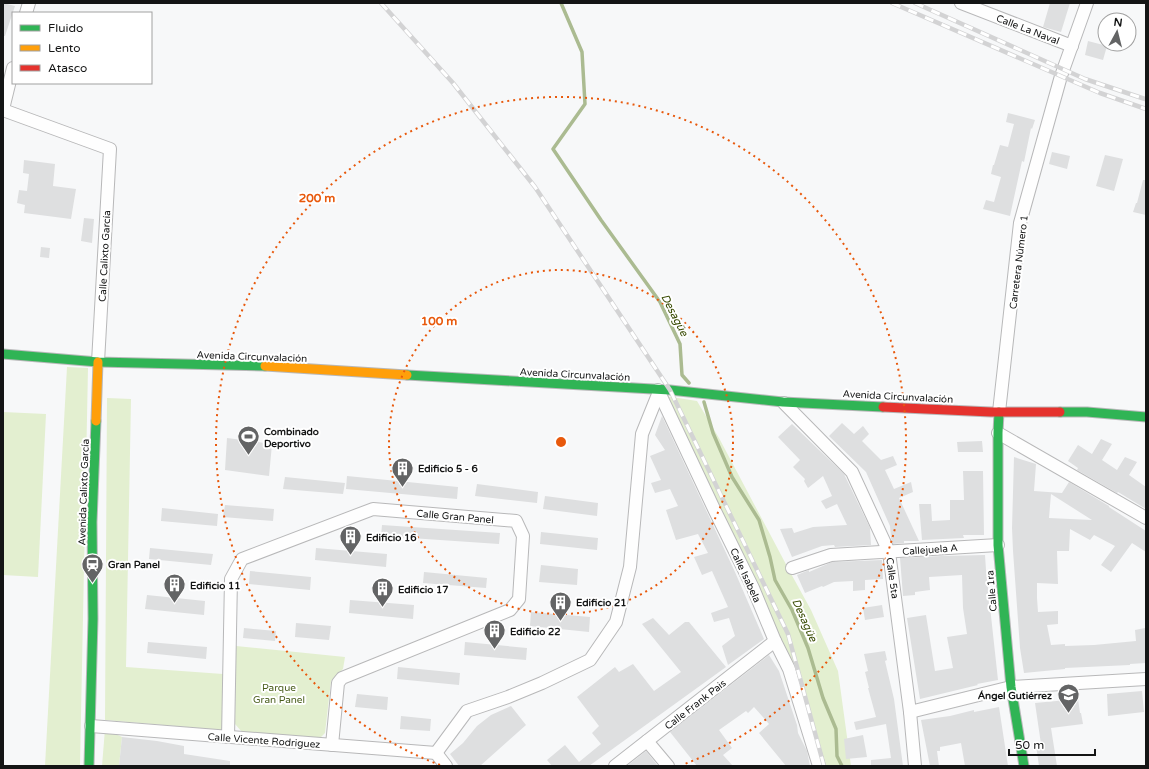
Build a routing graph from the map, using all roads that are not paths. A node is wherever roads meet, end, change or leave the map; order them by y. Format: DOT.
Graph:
graph roads {
  1 [pos="961,3"];
  2 [pos="1087,3"];
  3 [pos="1072,46"];
  4 [pos="12,72"];
  5 [pos="3,110"];
  6 [pos="3,354"];
  7 [pos="98,362"];
  8 [pos="659,391"];
  9 [pos="783,402"];
  10 [pos="999,412"];
  11 [pos="1146,417"];
  12 [pos="998,433"];
  13 [pos="1146,518"];
  14 [pos="998,545"];
  15 [pos="889,552"];
  16 [pos="792,568"];
  17 [pos="775,641"];
  18 [pos="1146,679"];
  19 [pos="1011,687"];
  20 [pos="910,712"];
  21 [pos="91,726"];
  22 [pos="228,737"];
  23 [pos="647,741"];
  24 [pos="332,745"];
  25 [pos="436,753"];
  26 [pos="89,766"];
  27 [pos="446,766"];
  28 [pos="615,766"];
  29 [pos="668,766"];
  30 [pos="819,766"];
  31 [pos="915,766"];
  32 [pos="1024,766"];
  1 -- 3 [label="street, Calle La Naval"];
  2 -- 3 [label="street, Carretera Número 1"];
  3 -- 10 [label="street, Carretera Número 1"];
  4 -- 5 [label="street"];
  5 -- 7 [label="street, Calle Calixto García"];
  6 -- 7 [label="main road, Avenida Circunvalación"];
  7 -- 8 [label="main road, Avenida Circunvalación"];
  7 -- 21 [label="main road, Avenida Calixto García"];
  8 -- 9 [label="main road, Avenida Circunvalación"];
  8 -- 17 [label="street, Calle Isabela"];
  8 -- 25 [label="street"];
  9 -- 10 [label="main road, Avenida Circunvalación"];
  9 -- 15 [label="street, Calle 5ta"];
  10 -- 11 [label="main road, Avenida Circunvalación"];
  10 -- 12 [label="main road, Calle 1ra"];
  12 -- 13 [label="street"];
  12 -- 14 [label="main road, Calle 1ra"];
  14 -- 15 [label="street, Callejuela A"];
  14 -- 19 [label="main road, Calle 1ra"];
  15 -- 16 [label="street, Callejuela A"];
  15 -- 20 [label="street, Calle 5ta"];
  17 -- 23 [label="street, Calle Frank Pais"];
  17 -- 30 [label="street, Calle Isabela"];
  18 -- 19 [label="street"];
  19 -- 20 [label="street"];
  19 -- 32 [label="main road, Calle 1ra"];
  20 -- 31 [label="street, Calle 5ta"];
  21 -- 22 [label="street, Calle Vicente Rodriguez"];
  21 -- 26 [label="main road, Avenida Calixto García"];
  22 -- 24 [label="street, Calle Vicente Rodriguez"];
  22 -- 24 [label="street, Calle Gran Panel"];
  23 -- 28 [label="street, Calle Frank Pais"];
  23 -- 29 [label="street"];
  24 -- 25 [label="street, Calle Vicente Rodriguez"];
  25 -- 27 [label="street"];
}
